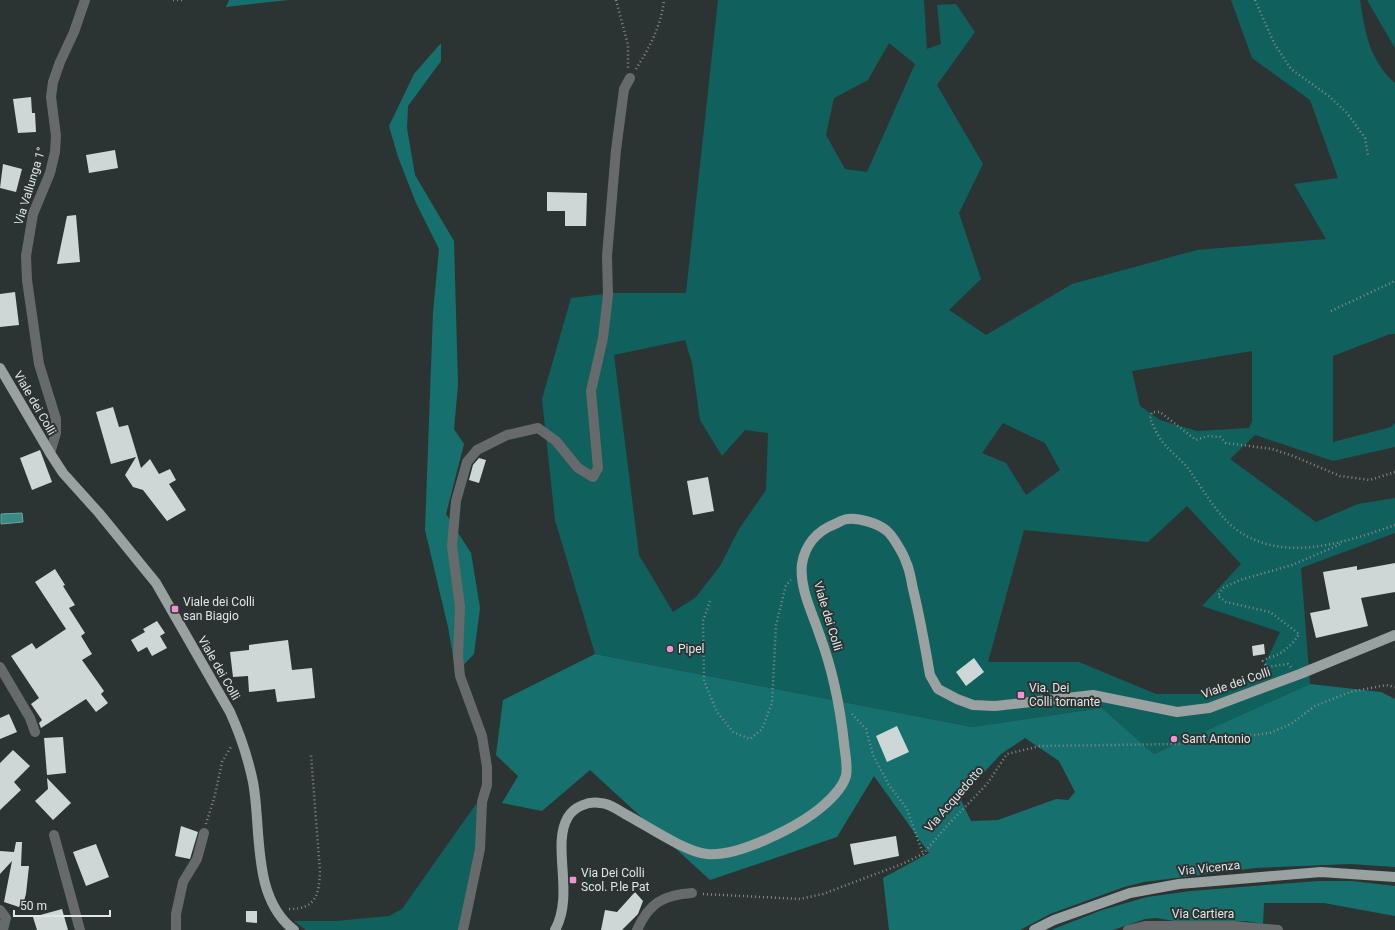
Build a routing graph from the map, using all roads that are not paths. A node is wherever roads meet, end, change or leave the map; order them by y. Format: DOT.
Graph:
graph roads {
  1 [pos="85,0"];
  2 [pos="629,74"];
  3 [pos="0,368"];
  4 [pos="50,453"];
  5 [pos="1395,635"];
  6 [pos="0,667"];
  7 [pos="35,732"];
  8 [pos="204,833"];
  9 [pos="54,834"];
  10 [pos="1395,877"];
  11 [pos="692,893"];
  12 [pos="0,910"];
  13 [pos="3,930"];
  14 [pos="80,930"];
  15 [pos="176,930"];
  16 [pos="294,930"];
  17 [pos="463,930"];
  18 [pos="555,930"];
  19 [pos="637,930"];
  20 [pos="1034,930"];
  21 [pos="1128,930"];
  22 [pos="1278,930"];
  1 -- 4 [label="street, Via Vallunga 1°"];
  2 -- 17 [label="street"];
  3 -- 4 [label="main road, Viale dei Colli"];
  4 -- 16 [label="main road, Viale dei Colli"];
  5 -- 18 [label="main road, Viale dei Colli"];
  6 -- 7 [label="street"];
  8 -- 15 [label="street"];
  9 -- 14 [label="street"];
  10 -- 20 [label="main road, Via Vicenza"];
  11 -- 19 [label="street"];
  12 -- 13 [label="street"];
  21 -- 22 [label="street, Via Cartiera"];
}
